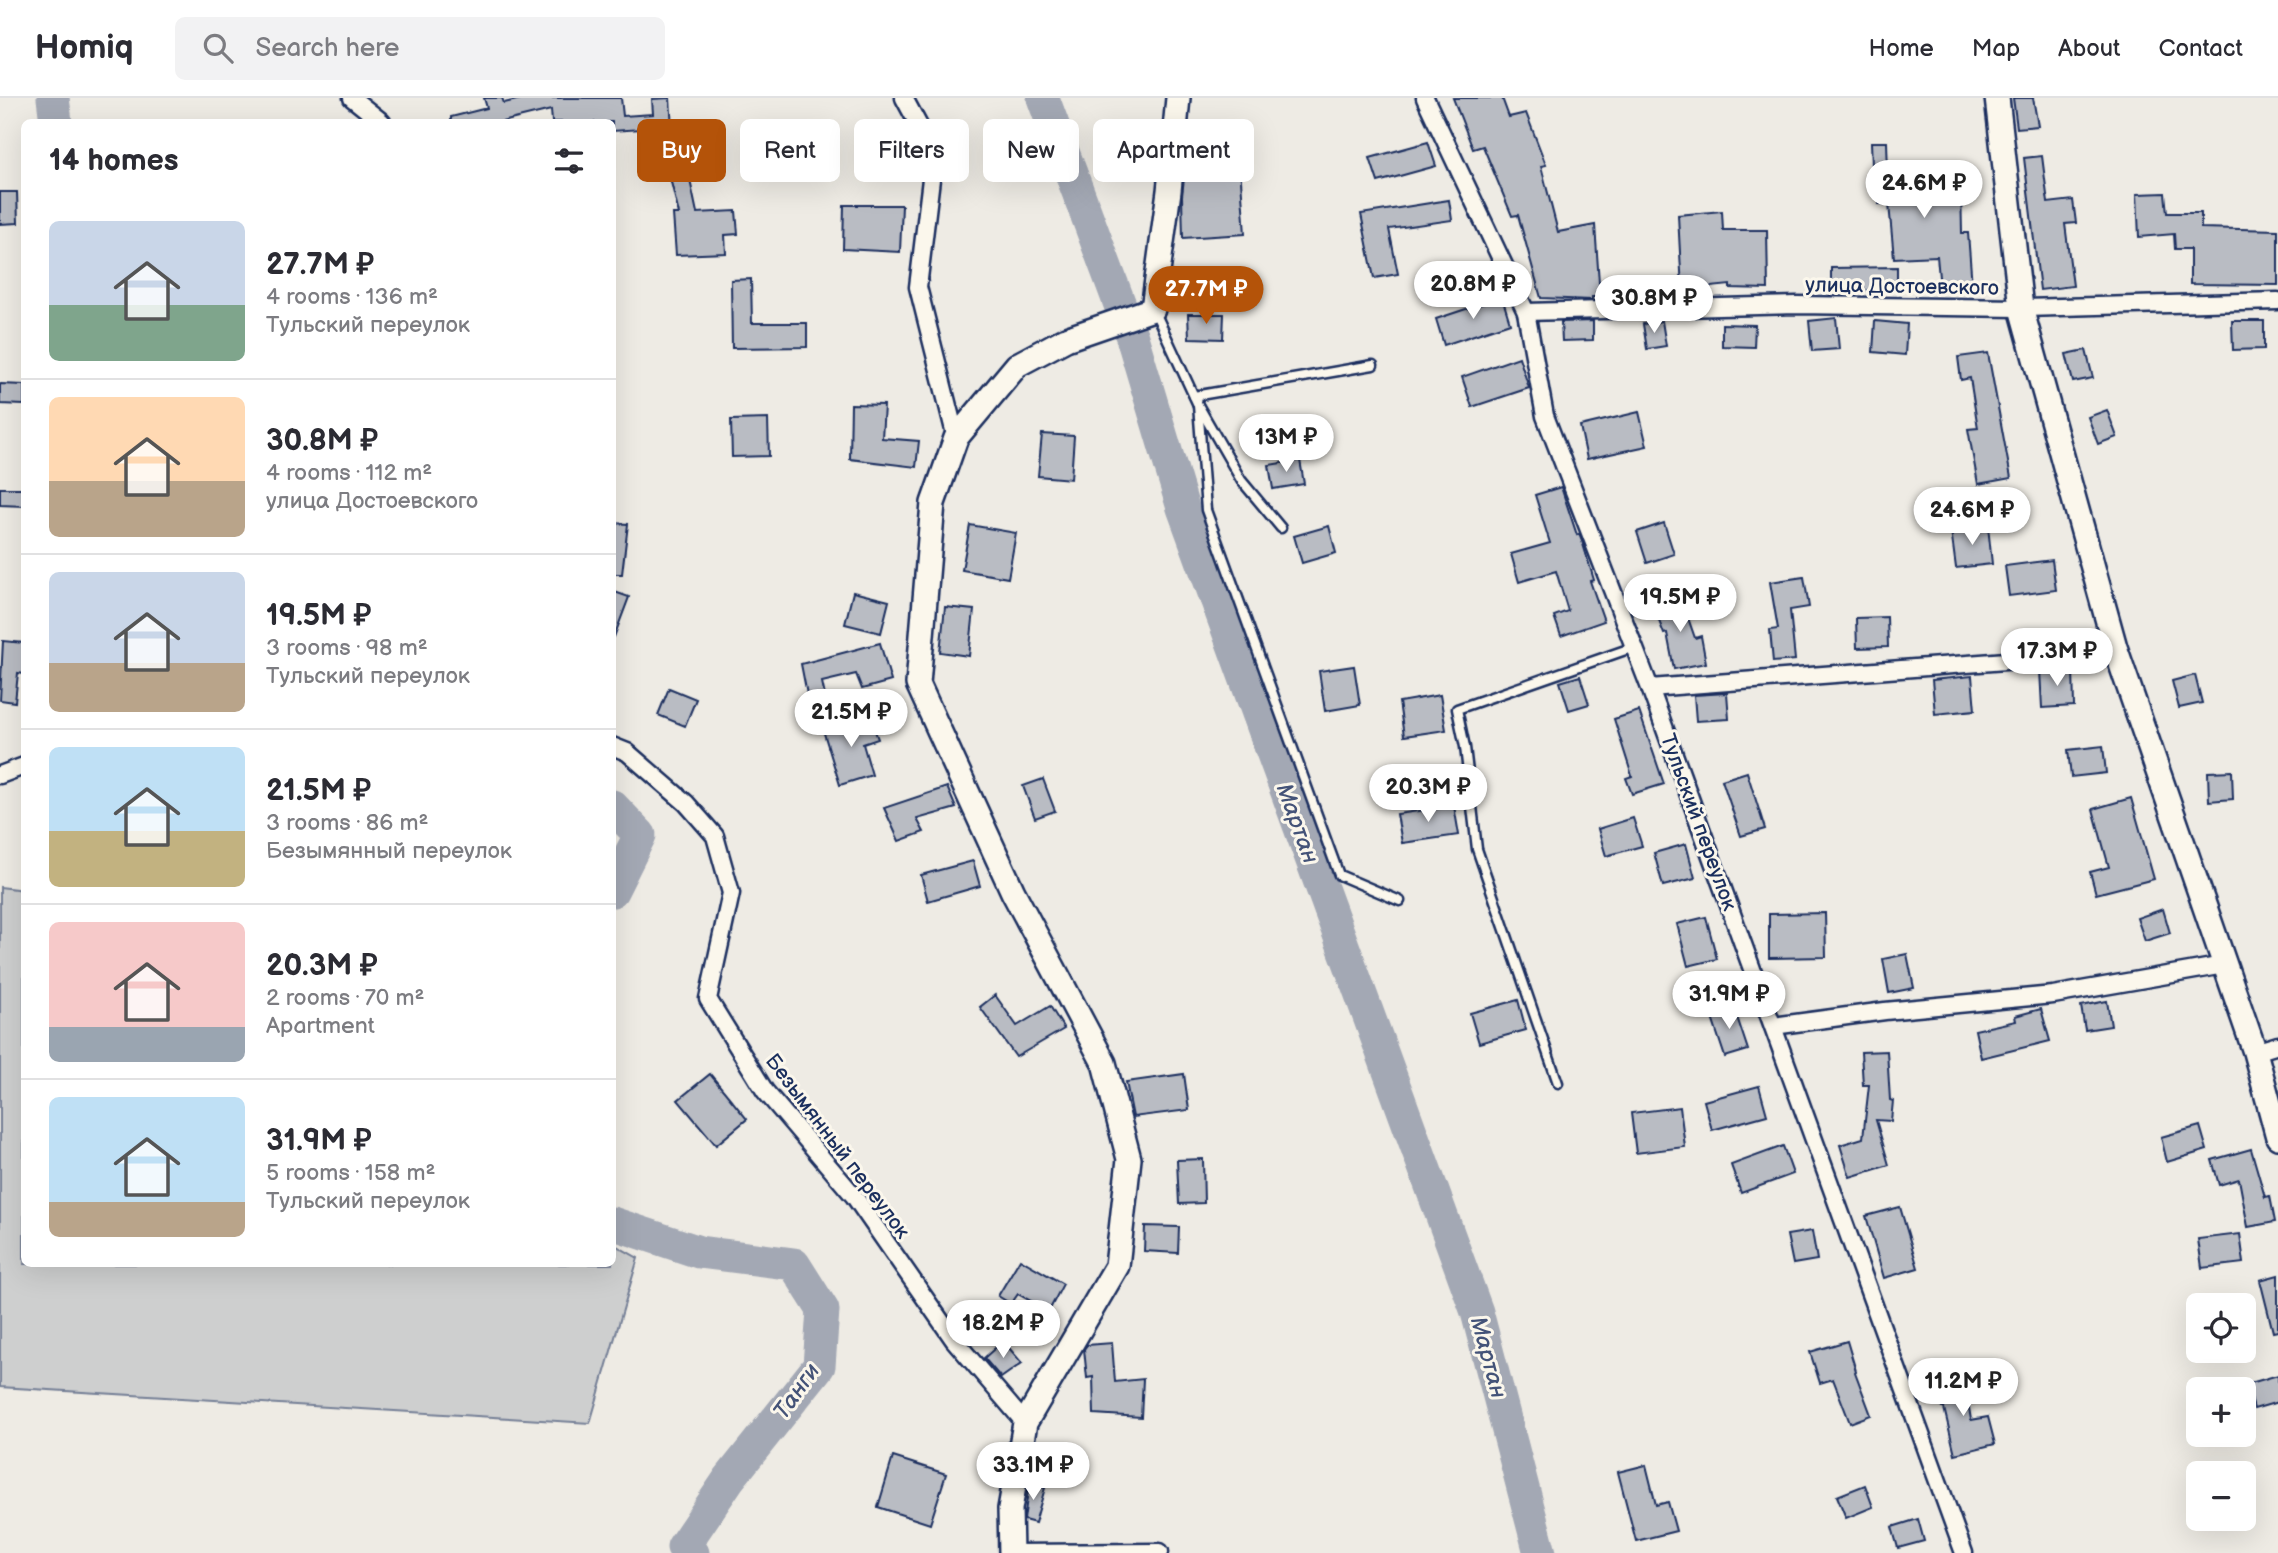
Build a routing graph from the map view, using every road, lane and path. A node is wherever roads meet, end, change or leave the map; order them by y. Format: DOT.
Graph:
graph roads {
  1 [pos="352,98"];
  2 [pos="904,98"];
  3 [pos="1178,98"];
  4 [pos="1425,98"];
  5 [pos="1997,98"];
  6 [pos="378,119"];
  7 [pos="2278,302"];
  8 [pos="2021,308"];
  9 [pos="1153,309"];
  10 [pos="1526,312"];
  11 [pos="1373,365"];
  12 [pos="1196,401"];
  13 [pos="956,438"];
  14 [pos="1281,528"];
  15 [pos="1634,647"];
  16 [pos="2115,648"];
  17 [pos="1650,688"];
  18 [pos="616,748"];
  19 [pos="21,767"];
  20 [pos="0,775"];
  21 [pos="1400,901"];
  22 [pos="2224,965"];
  23 [pos="1773,1026"];
  24 [pos="2278,1045"];
  25 [pos="2255,1052"];
  26 [pos="1558,1083"];
  27 [pos="2278,1137"];
  28 [pos="1025,1423"];
  29 [pos="1160,1552"];
  30 [pos="1011,1553"];
  31 [pos="1964,1553"];
  1 -- 6 [label="street"];
  2 -- 13 [label="street"];
  3 -- 9 [label="street"];
  4 -- 10 [label="street, Тульский переулок"];
  5 -- 8 [label="street"];
  7 -- 8 [label="street, улица Достоевского"];
  8 -- 10 [label="street, улица Достоевского"];
  8 -- 16 [label="street"];
  9 -- 12 [label="lane"];
  9 -- 13 [label="street"];
  10 -- 15 [label="street, Тульский переулок"];
  11 -- 12 [label="lane"];
  12 -- 14 [label="lane"];
  12 -- 21 [label="lane"];
  13 -- 28 [label="street"];
  15 -- 17 [label="street, Тульский переулок"];
  15 -- 26 [label="lane"];
  16 -- 17 [label="street"];
  16 -- 22 [label="street"];
  17 -- 23 [label="street, Тульский переулок"];
  18 -- 28 [label="street, Безымянный переулок"];
  19 -- 20 [label="street"];
  22 -- 23 [label="street"];
  22 -- 25 [label="street"];
  23 -- 31 [label="street, Тульский переулок"];
  24 -- 25 [label="street"];
  25 -- 27 [label="street"];
  28 -- 30 [label="street"];
  29 -- 30 [label="street"];
}
